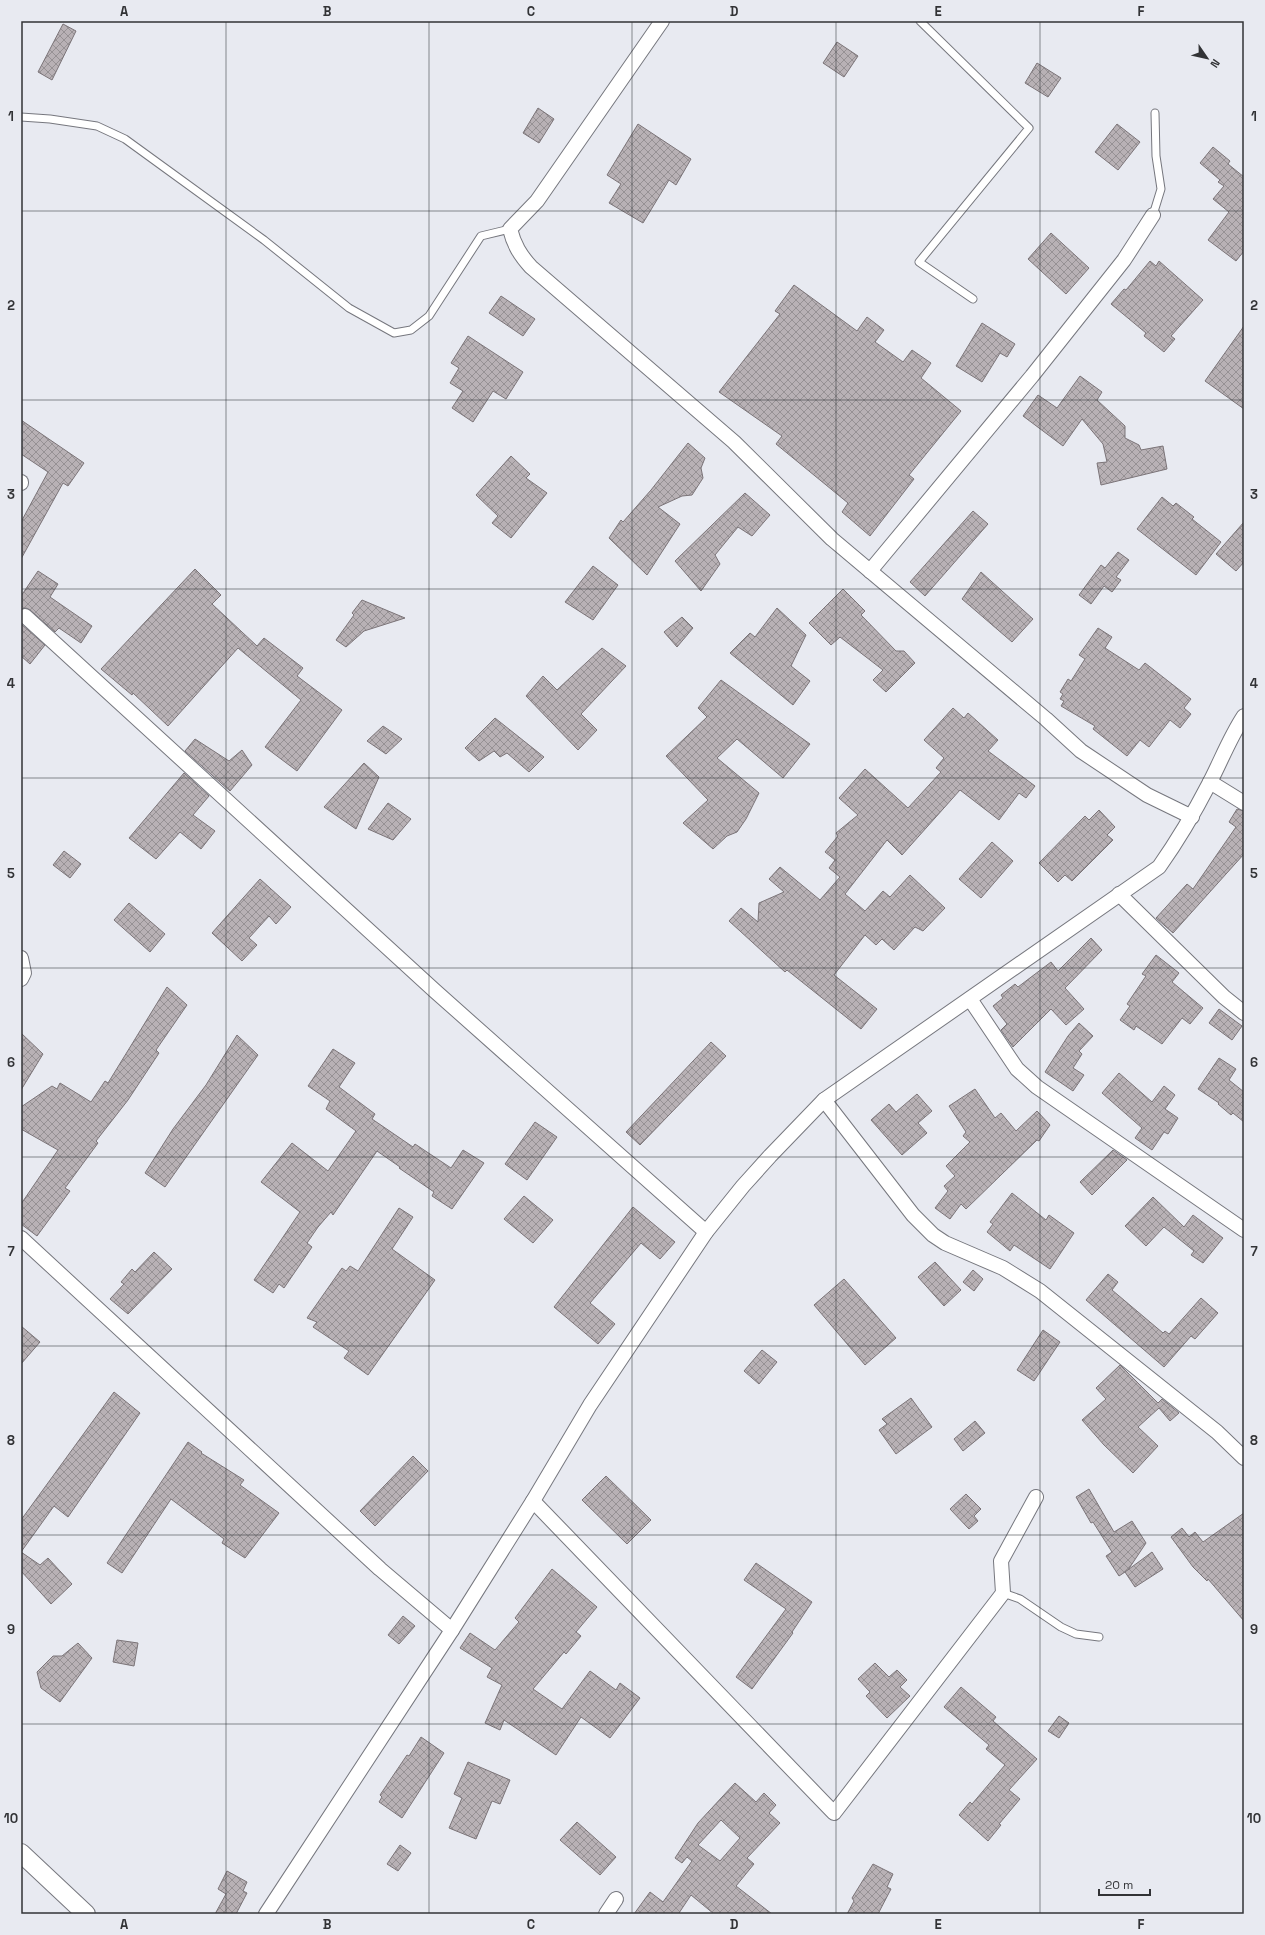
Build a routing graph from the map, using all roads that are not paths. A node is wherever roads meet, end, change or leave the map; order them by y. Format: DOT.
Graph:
graph roads {
  1 [pos="662,21"];
  2 [pos="920,21"];
  3 [pos="1155,113"];
  4 [pos="21,117"];
  5 [pos="1153,215"];
  6 [pos="510,229"];
  7 [pos="973,299"];
  8 [pos="870,571"];
  9 [pos="26,616"];
  10 [pos="1244,716"];
  11 [pos="1210,782"];
  12 [pos="1244,803"];
  13 [pos="1192,816"];
  14 [pos="1119,894"];
  15 [pos="21,958"];
  16 [pos="21,979"];
  17 [pos="970,999"];
  18 [pos="1244,1014"];
  19 [pos="824,1100"];
  20 [pos="1244,1230"];
  21 [pos="706,1232"];
  22 [pos="21,1238"];
  23 [pos="1244,1458"];
  24 [pos="1036,1497"];
  25 [pos="533,1501"];
  26 [pos="1003,1593"];
  27 [pos="452,1630"];
  28 [pos="1099,1637"];
  29 [pos="21,1853"];
  30 [pos="616,1899"];
  31 [pos="86,1914"];
  32 [pos="266,1914"];
  33 [pos="606,1914"];
  1 -- 6 [label="street"];
  2 -- 7 [label="lane"];
  3 -- 5 [label="lane"];
  4 -- 6 [label="lane"];
  5 -- 8 [label="street"];
  6 -- 8 [label="street"];
  8 -- 13 [label="street"];
  9 -- 21 [label="street"];
  10 -- 11 [label="street"];
  11 -- 12 [label="street"];
  11 -- 13 [label="street"];
  13 -- 14 [label="street"];
  14 -- 17 [label="street"];
  14 -- 18 [label="street"];
  15 -- 16 [label="street"];
  17 -- 19 [label="street"];
  17 -- 20 [label="street"];
  19 -- 21 [label="street"];
  19 -- 23 [label="street"];
  21 -- 25 [label="street"];
  22 -- 27 [label="street"];
  24 -- 26 [label="street"];
  25 -- 26 [label="street"];
  25 -- 27 [label="street"];
  26 -- 28 [label="lane"];
  27 -- 32 [label="street"];
  29 -- 31 [label="street"];
  30 -- 33 [label="street"];
}
